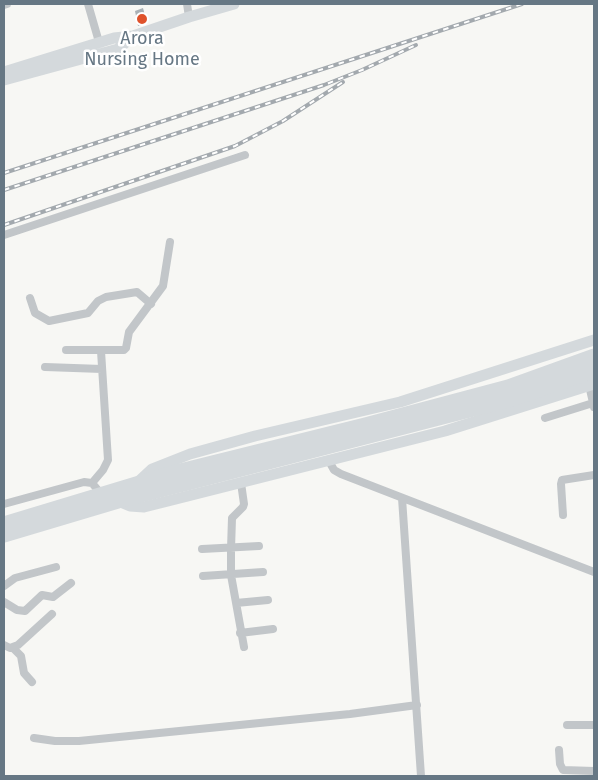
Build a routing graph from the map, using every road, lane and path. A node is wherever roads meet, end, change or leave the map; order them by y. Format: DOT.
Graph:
graph roads {
  1 [pos="88,4"];
  2 [pos="187,4"];
  3 [pos="228,5"];
  4 [pos="189,17"];
  5 [pos="133,36"];
  6 [pos="99,42"];
  7 [pos="4,72"];
  8 [pos="4,80"];
  9 [pos="245,155"];
  10 [pos="4,235"];
  11 [pos="170,242"];
  12 [pos="30,298"];
  13 [pos="151,304"];
  14 [pos="594,340"];
  15 [pos="66,350"];
  16 [pos="101,351"];
  17 [pos="594,356"];
  18 [pos="45,367"];
  19 [pos="102,369"];
  20 [pos="593,380"];
  21 [pos="594,405"];
  22 [pos="545,418"];
  23 [pos="328,461"];
  24 [pos="594,474"];
  25 [pos="241,482"];
  26 [pos="136,485"];
  27 [pos="97,489"];
  28 [pos="402,498"];
  29 [pos="118,501"];
  30 [pos="4,504"];
  31 [pos="563,515"];
  32 [pos="4,524"];
  33 [pos="4,535"];
  34 [pos="259,546"];
  35 [pos="231,548"];
  36 [pos="202,549"];
  37 [pos="56,567"];
  38 [pos="263,572"];
  39 [pos="594,572"];
  40 [pos="231,575"];
  41 [pos="202,576"];
  42 [pos="71,584"];
  43 [pos="4,586"];
  44 [pos="268,600"];
  45 [pos="4,602"];
  46 [pos="236,603"];
  47 [pos="52,614"];
  48 [pos="273,629"];
  49 [pos="240,633"];
  50 [pos="4,645"];
  51 [pos="244,647"];
  52 [pos="13,648"];
  53 [pos="32,682"];
  54 [pos="417,705"];
  55 [pos="567,725"];
  56 [pos="594,725"];
  57 [pos="34,738"];
  58 [pos="559,750"];
  59 [pos="594,771"];
  60 [pos="421,776"];
  1 -- 6 [label="street"];
  2 -- 4 [label="street"];
  3 -- 4 [label="street"];
  4 -- 5 [label="street"];
  5 -- 6 [label="street"];
  5 -- 8 [label="street"];
  6 -- 7 [label="street"];
  9 -- 10 [label="street"];
  11 -- 13 [label="street"];
  12 -- 13 [label="street"];
  13 -- 16 [label="street"];
  14 -- 26 [label="street"];
  15 -- 16 [label="street"];
  16 -- 19 [label="street"];
  17 -- 26 [label="highway"];
  18 -- 19 [label="street"];
  19 -- 27 [label="street"];
  20 -- 21 [label="street"];
  20 -- 23 [label="street"];
  20 -- 29 [label="highway"];
  21 -- 22 [label="street"];
  23 -- 25 [label="street"];
  23 -- 28 [label="street"];
  24 -- 31 [label="street"];
  25 -- 29 [label="street"];
  25 -- 35 [label="street"];
  26 -- 27 [label="highway"];
  27 -- 30 [label="street"];
  27 -- 32 [label="highway"];
  28 -- 39 [label="street"];
  28 -- 54 [label="street"];
  29 -- 33 [label="highway"];
  34 -- 35 [label="street"];
  35 -- 36 [label="street"];
  35 -- 40 [label="street"];
  37 -- 43 [label="street"];
  38 -- 40 [label="street"];
  40 -- 41 [label="street"];
  40 -- 46 [label="street"];
  42 -- 45 [label="street"];
  44 -- 46 [label="street"];
  46 -- 49 [label="street"];
  47 -- 52 [label="street"];
  48 -- 49 [label="street"];
  49 -- 51 [label="street"];
  50 -- 52 [label="street"];
  52 -- 53 [label="street"];
  54 -- 57 [label="street"];
  54 -- 60 [label="street"];
  55 -- 56 [label="street"];
  58 -- 59 [label="street"];
}
